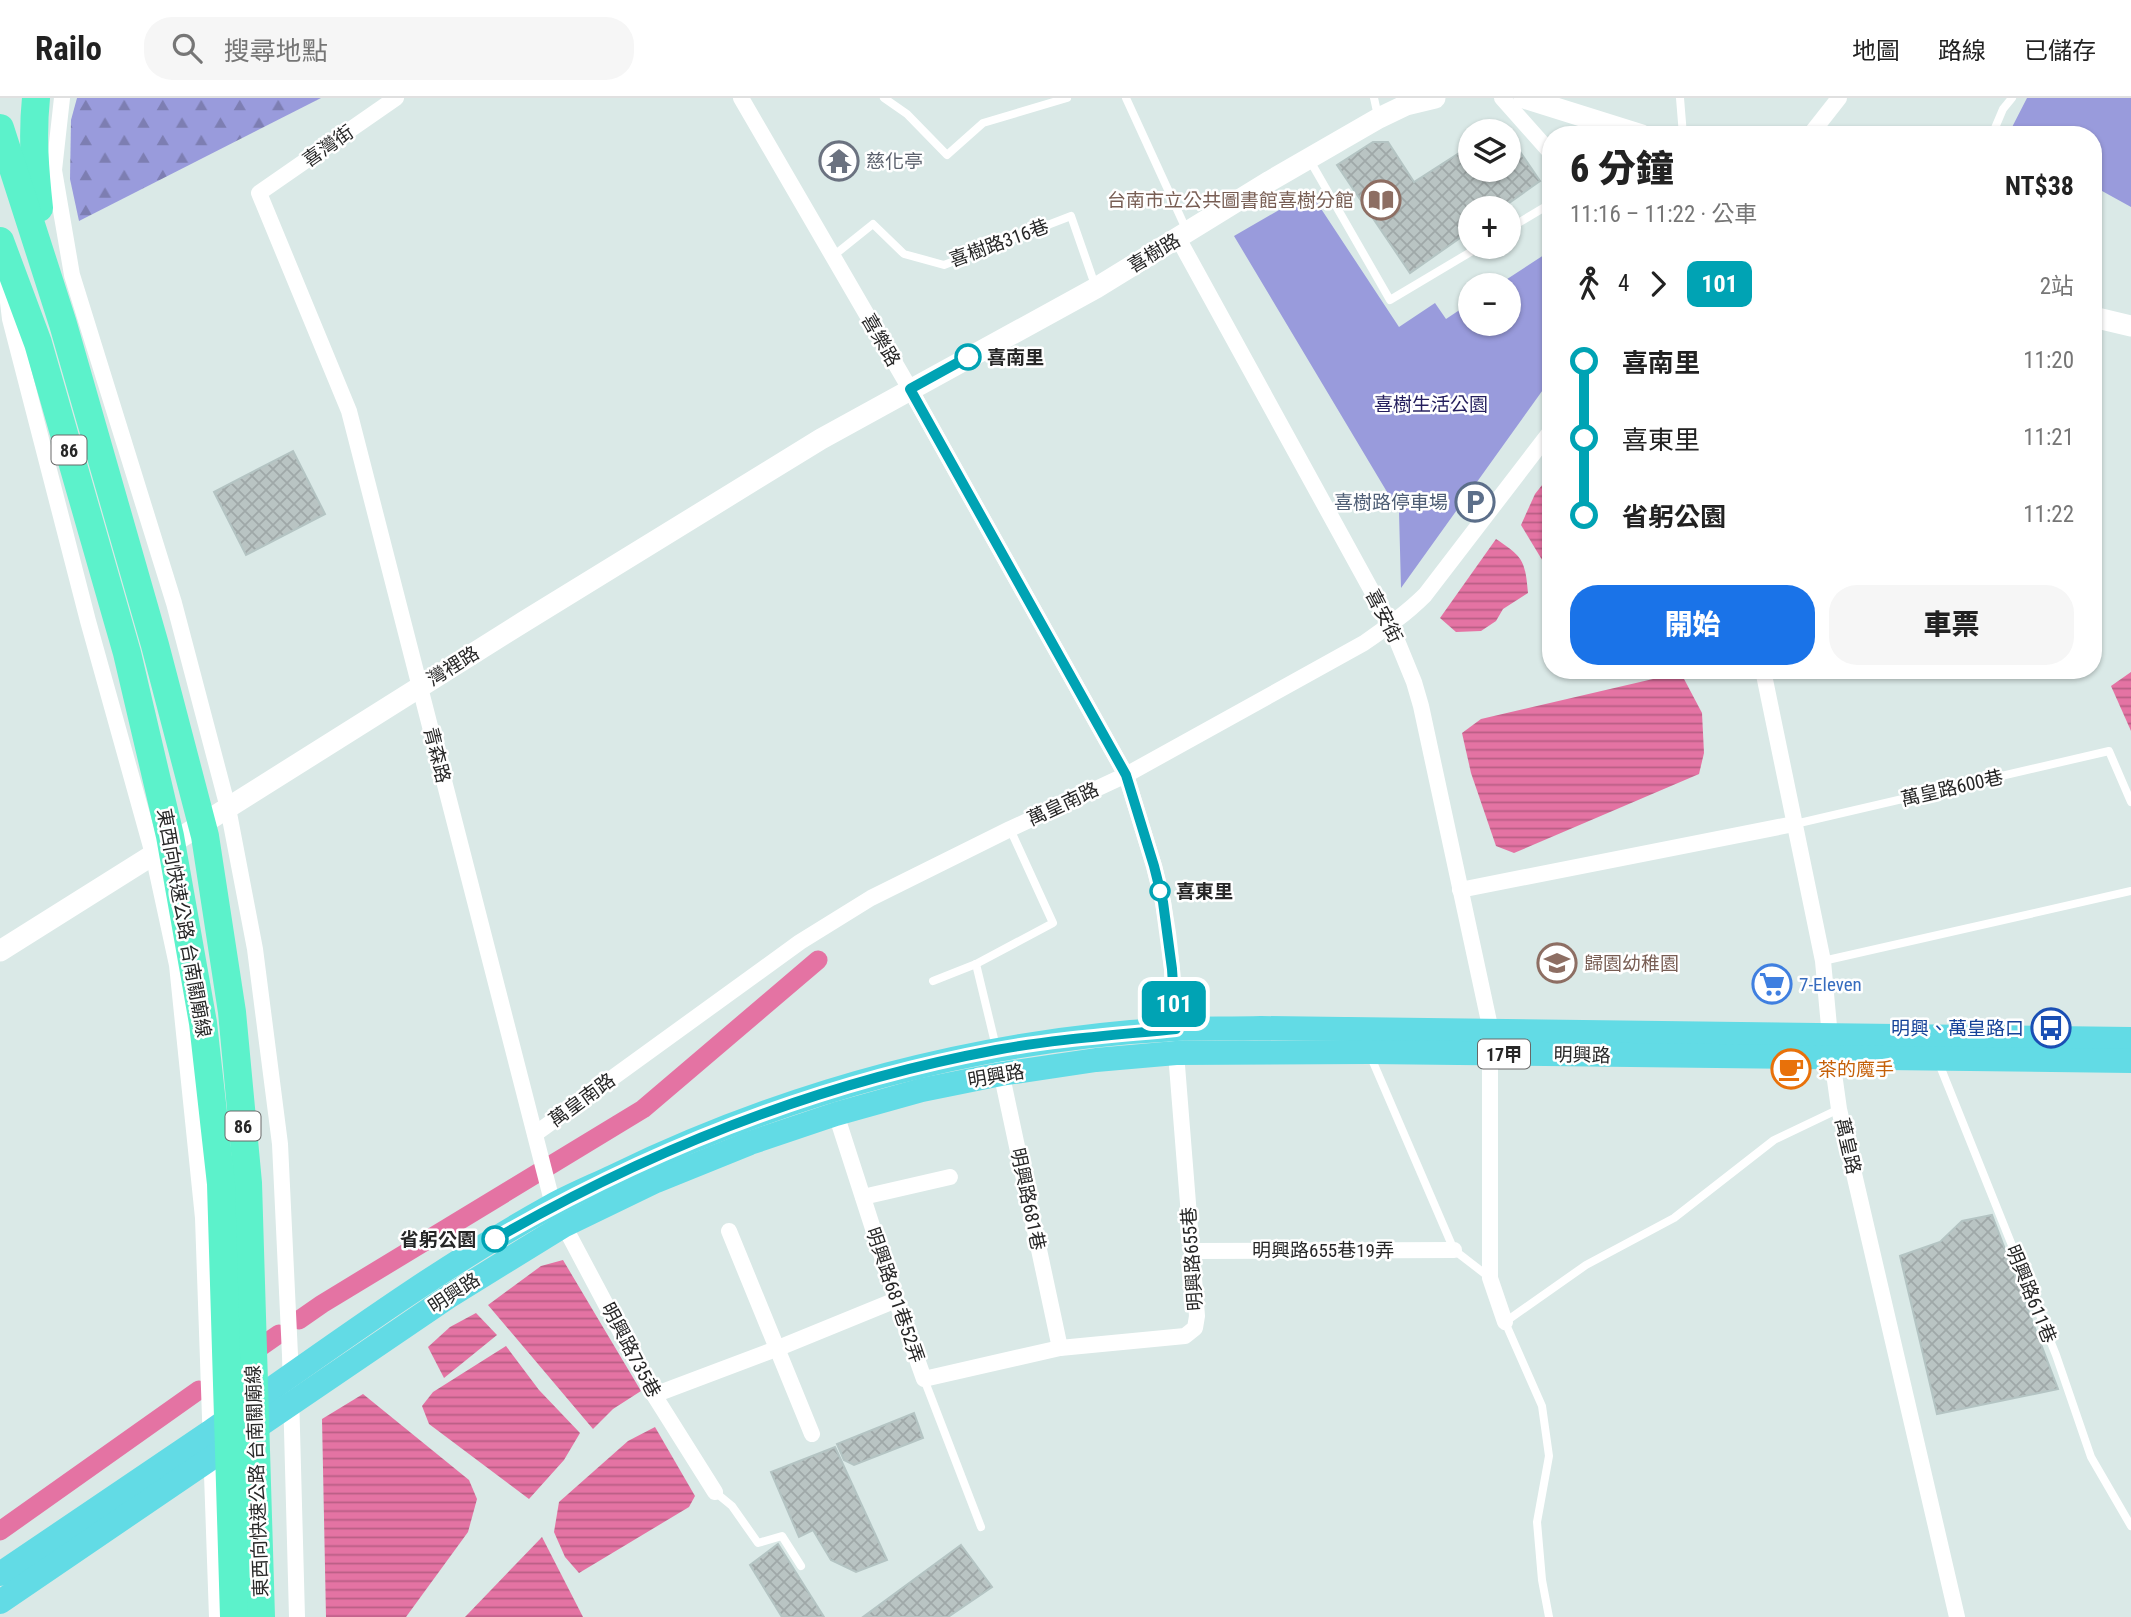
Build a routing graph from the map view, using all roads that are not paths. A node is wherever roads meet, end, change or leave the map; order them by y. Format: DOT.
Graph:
graph roads {
  1 [pos="36,98"];
  2 [pos="62,98"];
  3 [pos="396,98"];
  4 [pos="741,98"];
  5 [pos="884,98"];
  6 [pos="1068,98"];
  7 [pos="1126,98"];
  8 [pos="1435,98"];
  9 [pos="1502,98"];
  10 [pos="1524,98"];
  11 [pos="1679,98"];
  12 [pos="1839,98"];
  13 [pos="2011,98"];
  14 [pos="1377,108"];
  15 [pos="1613,126"];
  16 [pos="1682,126"];
  17 [pos="1817,126"];
  18 [pos="1996,126"];
  19 [pos="0,128"];
  20 [pos="1542,143"];
  21 [pos="1309,159"];
  22 [pos="259,193"];
  23 [pos="1542,209"];
  24 [pos="1521,221"];
  25 [pos="1183,235"];
  26 [pos="1,246"];
  27 [pos="833,256"];
  28 [pos="1459,259"];
  29 [pos="48,277"];
  30 [pos="1096,288"];
  31 [pos="2102,319"];
  32 [pos="2131,326"];
  33 [pos="910,389"];
  34 [pos="1542,442"];
  35 [pos="1391,625"];
  36 [pos="1765,679"];
  37 [pos="420,687"];
  38 [pos="1126,775"];
  39 [pos="2131,802"];
  40 [pos="228,808"];
  41 [pos="1794,824"];
  42 [pos="1010,829"];
  43 [pos="153,854"];
  44 [pos="1460,890"];
  45 [pos="2131,891"];
  46 [pos="0,951"];
  47 [pos="1823,961"];
  48 [pos="976,964"];
  49 [pos="933,981"];
  50 [pos="2131,1039"];
  51 [pos="1176,1041"];
  52 [pos="1491,1042"];
  53 [pos="1831,1047"];
  54 [pos="1369,1052"];
  55 [pos="1937,1058"];
  56 [pos="2131,1061"];
  57 [pos="999,1062"];
  58 [pos="1839,1109"];
  59 [pos="836,1114"];
  60 [pos="536,1135"];
  61 [pos="950,1177"];
  62 [pos="863,1197"];
  63 [pos="557,1211"];
  64 [pos="729,1231"];
  65 [pos="1454,1250"];
  66 [pos="1192,1251"];
  67 [pos="1490,1278"];
  68 [pos="896,1300"];
  69 [pos="1505,1322"];
  70 [pos="1060,1348"];
  71 [pos="776,1349"];
  72 [pos="290,1375"];
  73 [pos="924,1379"];
  74 [pos="654,1395"];
  75 [pos="291,1404"];
  76 [pos="210,1431"];
  77 [pos="812,1434"];
  78 [pos="212,1457"];
  79 [pos="715,1492"];
  80 [pos="2131,1526"];
  81 [pos="981,1527"];
  82 [pos="801,1566"];
  83 [pos="0,1574"];
  84 [pos="0,1602"];
  85 [pos="217,1617"];
  86 [pos="234,1617"];
  87 [pos="261,1617"];
  88 [pos="297,1617"];
  89 [pos="1549,1617"];
  90 [pos="1957,1617"];
  1 -- 29 [label="highway"];
  2 -- 40 [label="street"];
  3 -- 22 [label="street, 喜灣街"];
  4 -- 27 [label="street, 喜樂路"];
  5 -- 6 [label="lane"];
  7 -- 25 [label="lane"];
  8 -- 14 [label="street, 喜樹路"];
  9 -- 20 [label="street"];
  10 -- 15 [label="street"];
  11 -- 16 [label="lane"];
  12 -- 17 [label="street"];
  13 -- 18 [label="lane"];
  14 -- 21 [label="street, 喜樹路"];
  19 -- 29 [label="highway"];
  21 -- 25 [label="street, 喜樹路"];
  21 -- 28 [label="lane"];
  22 -- 37 [label="street, 青森路"];
  23 -- 24 [label="lane"];
  25 -- 30 [label="street, 喜樹路"];
  25 -- 35 [label="street, 喜安街"];
  26 -- 43 [label="street"];
  26 -- 86 [label="highway, 東西向快速公路 台南關廟線 / 86"];
  27 -- 30 [label="lane, 喜樹路316巷"];
  27 -- 33 [label="street, 喜樂路"];
  29 -- 87 [label="highway, 東西向快速公路 台南關廟線 / 86"];
  30 -- 33 [label="street, 喜樹路"];
  31 -- 32 [label="street"];
  33 -- 37 [label="street, 灣裡路"];
  33 -- 38 [label="street, 喜樂路"];
  34 -- 35 [label="street, 萬皇南路"];
  35 -- 38 [label="street, 萬皇南路"];
  35 -- 44 [label="street, 喜安街"];
  36 -- 41 [label="street, 萬皇路"];
  37 -- 40 [label="street, 灣裡路"];
  37 -- 60 [label="street, 青森路"];
  38 -- 42 [label="street, 萬皇南路"];
  38 -- 51 [label="street, 喜樂路"];
  39 -- 41 [label="lane, 萬皇路600巷"];
  40 -- 43 [label="street, 灣裡路"];
  40 -- 72 [label="street"];
  41 -- 44 [label="street"];
  41 -- 47 [label="street, 萬皇路"];
  42 -- 48 [label="lane"];
  42 -- 60 [label="street, 萬皇南路"];
  43 -- 46 [label="street, 灣裡路"];
  43 -- 76 [label="street"];
  44 -- 52 [label="street, 喜安街"];
  45 -- 47 [label="lane"];
  47 -- 53 [label="street, 萬皇路"];
  48 -- 49 [label="lane"];
  48 -- 57 [label="lane"];
  50 -- 53 [label="main road, 明興路 / 17甲"];
  51 -- 52 [label="main road, 明興路 / 17甲"];
  51 -- 54 [label="main road, 明興路 / 17甲"];
  51 -- 57 [label="main road, 明興路 / 17甲"];
  51 -- 66 [label="street, 明興路655巷"];
  52 -- 53 [label="main road, 明興路 / 17甲"];
  52 -- 54 [label="main road, 明興路 / 17甲"];
  52 -- 67 [label="street, 喜安街"];
  53 -- 55 [label="main road, 明興路 / 17甲"];
  53 -- 58 [label="street, 萬皇路"];
  54 -- 65 [label="lane"];
  55 -- 56 [label="main road, 明興路 / 17甲"];
  55 -- 80 [label="lane, 明興路611巷"];
  57 -- 59 [label="main road, 明興路 / 17甲"];
  57 -- 63 [label="main road, 明興路 / 17甲"];
  57 -- 70 [label="street, 明興路681巷"];
  58 -- 69 [label="lane"];
  58 -- 90 [label="street, 萬皇路"];
  59 -- 62 [label="street, 明興路681巷52弄"];
  59 -- 63 [label="main road, 明興路 / 17甲"];
  60 -- 63 [label="street, 青森路"];
  61 -- 62 [label="street"];
  62 -- 68 [label="street, 明興路681巷52弄"];
  63 -- 72 [label="main road, 明興路 / 17甲"];
  63 -- 74 [label="street, 明興路735巷"];
  63 -- 75 [label="main road, 明興路 / 17甲"];
  64 -- 71 [label="street"];
  65 -- 66 [label="street, 明興路655巷19弄"];
  65 -- 67 [label="lane"];
  66 -- 70 [label="street, 明興路655巷"];
  67 -- 69 [label="street, 喜安街"];
  68 -- 71 [label="street"];
  68 -- 73 [label="street, 明興路681巷52弄"];
  69 -- 89 [label="lane"];
  70 -- 73 [label="street, 明興路681巷52弄"];
  71 -- 74 [label="street"];
  71 -- 77 [label="street"];
  72 -- 75 [label="street"];
  72 -- 76 [label="main road, 明興路 / 17甲"];
  73 -- 81 [label="lane"];
  74 -- 79 [label="street, 明興路735巷"];
  75 -- 78 [label="main road, 明興路 / 17甲"];
  75 -- 88 [label="street"];
  76 -- 78 [label="street"];
  76 -- 83 [label="main road, 明興路 / 17甲"];
  78 -- 84 [label="main road, 明興路 / 17甲"];
  78 -- 85 [label="street"];
  79 -- 82 [label="lane"];
}
